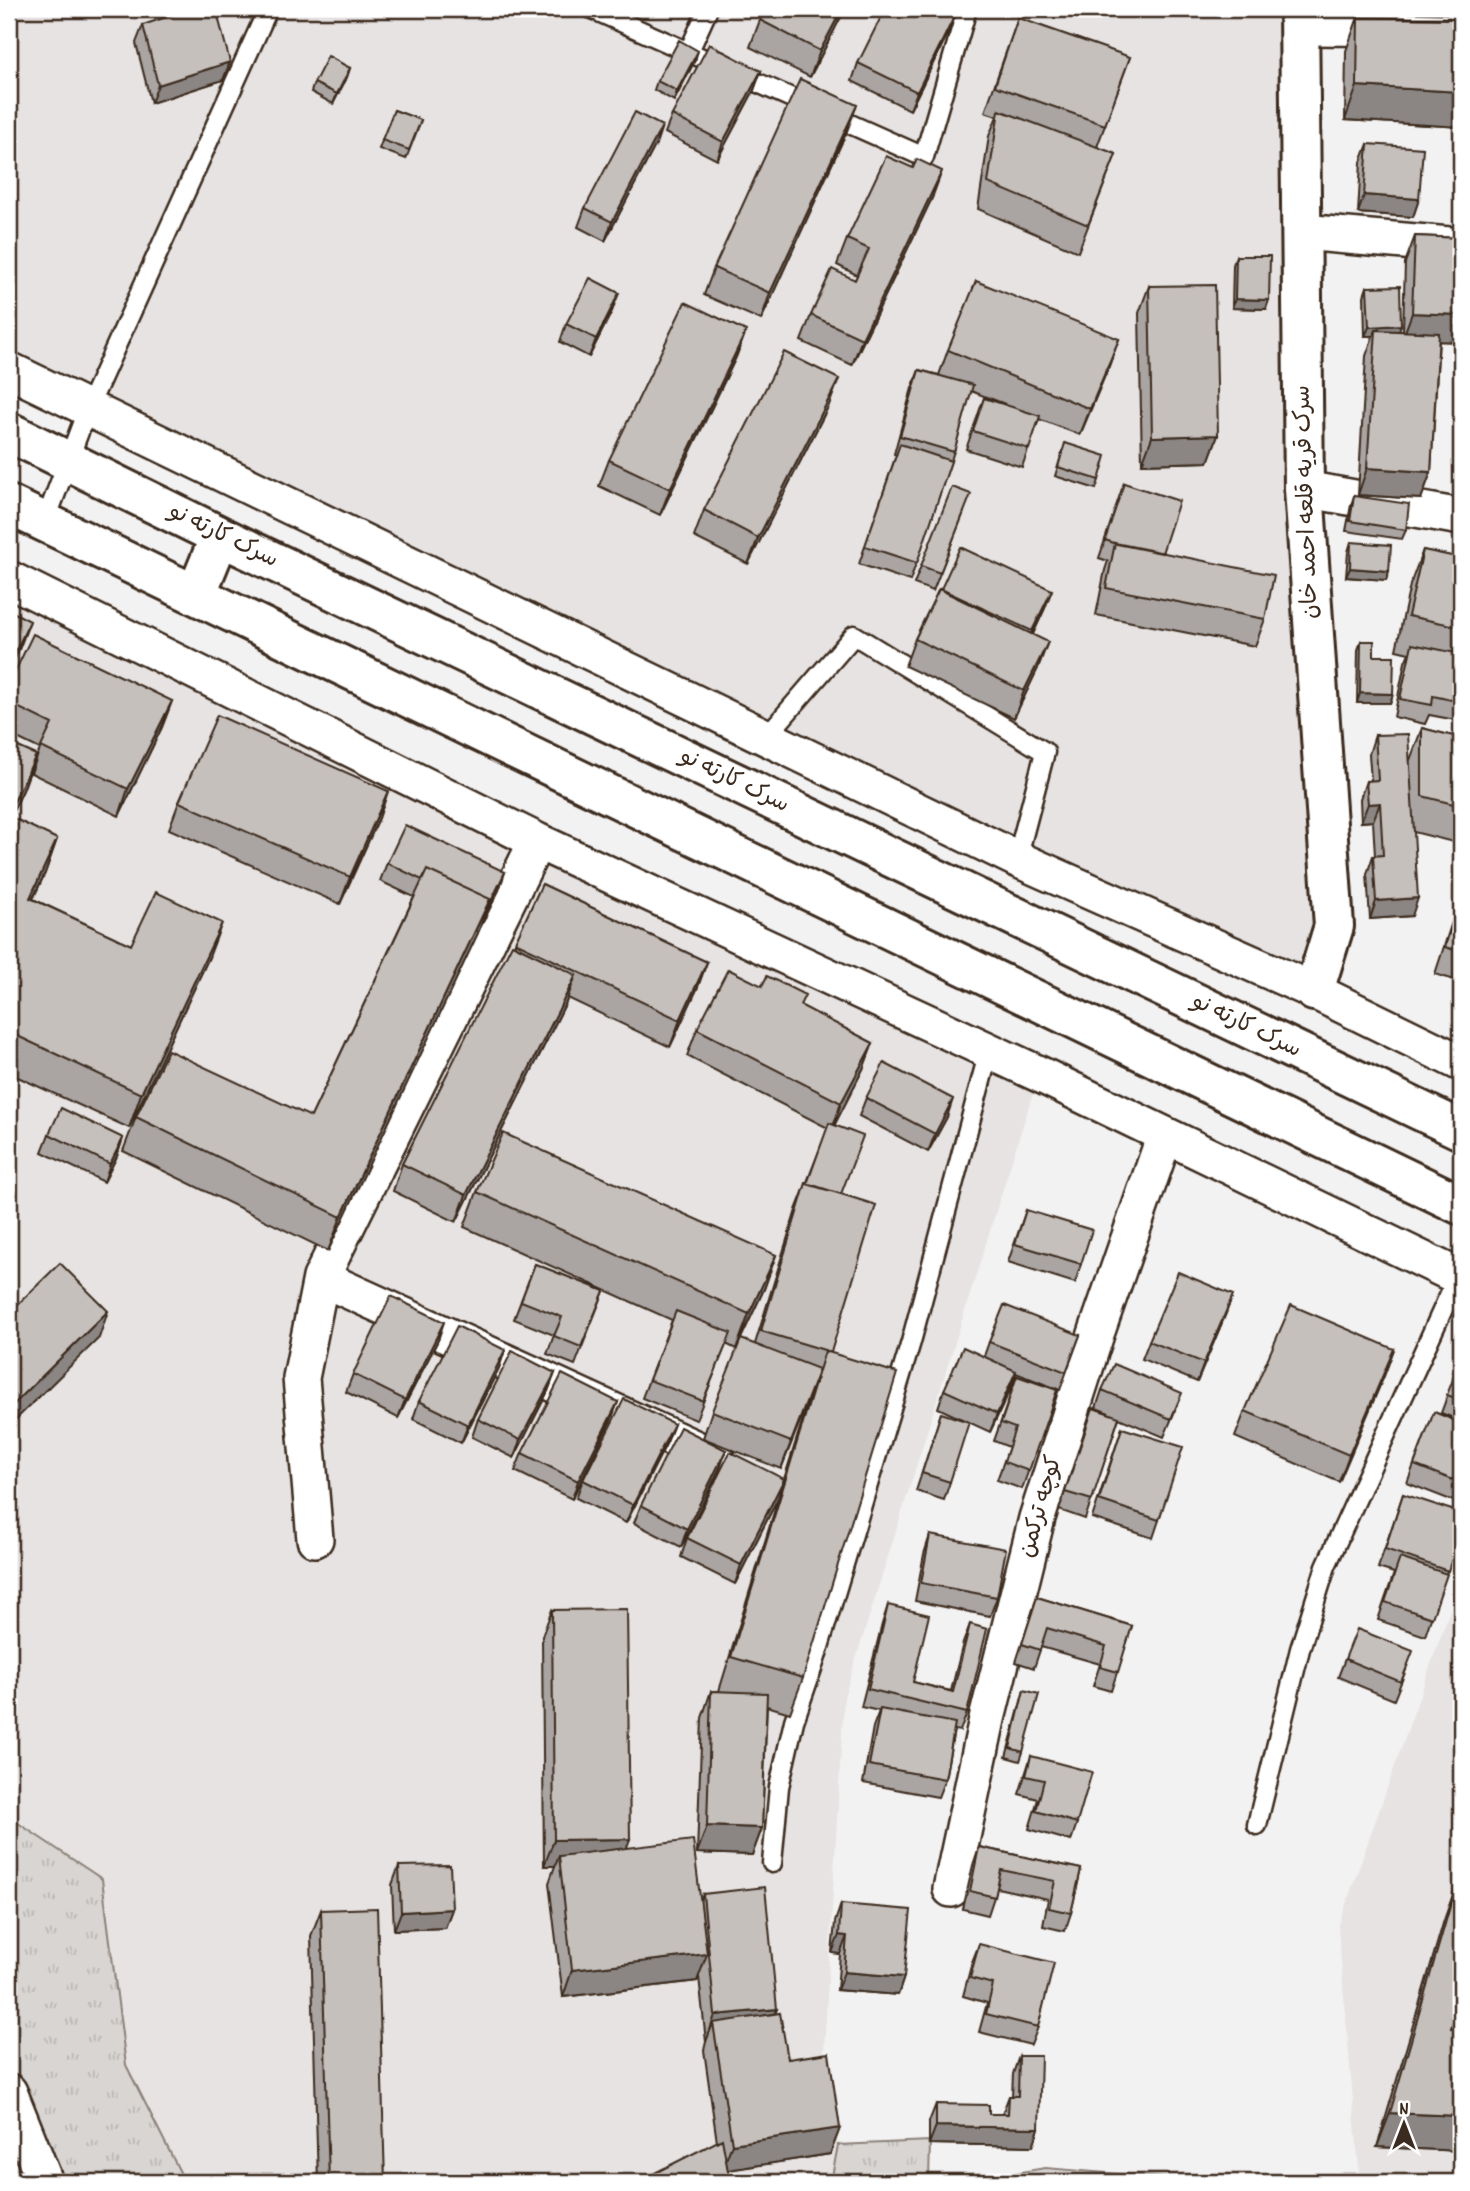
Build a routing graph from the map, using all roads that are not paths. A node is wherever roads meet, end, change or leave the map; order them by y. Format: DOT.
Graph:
graph roads {
  1 [pos="268,9"];
  2 [pos="592,9"];
  3 [pos="708,9"];
  4 [pos="967,9"];
  5 [pos="1299,18"];
  6 [pos="1461,28"];
  7 [pos="689,51"];
  8 [pos="1302,232"];
  9 [pos="1461,246"];
  10 [pos="9,370"];
  11 [pos="88,408"];
  12 [pos="9,432"];
  13 [pos="68,460"];
  14 [pos="1304,489"];
  15 [pos="9,505"];
  16 [pos="1461,517"];
  17 [pos="45,522"];
  18 [pos="220,536"];
  19 [pos="9,579"];
  20 [pos="197,595"];
  21 [pos="766,737"];
  22 [pos="537,841"];
  23 [pos="1017,859"];
  24 [pos="1314,991"];
  25 [pos="989,1051"];
  26 [pos="1461,1063"];
  27 [pos="1461,1130"];
  28 [pos="1165,1135"];
  29 [pos="1461,1205"];
  30 [pos="1460,1277"];
  31 [pos="321,1278"];
  32 [pos="750,1474"];
  33 [pos="316,1539"];
  34 [pos="1257,1825"];
  35 [pos="772,1863"];
  36 [pos="951,1889"];
  37 [pos="9,2092"];
  38 [pos="45,2182"];
  1 -- 11 [label="lane"];
  2 -- 7 [label="lane"];
  3 -- 7 [label="lane"];
  4 -- 7 [label="lane"];
  5 -- 6 [label="street"];
  5 -- 8 [label="main road, سرک قریه قلعه احمد خان"];
  8 -- 9 [label="street"];
  8 -- 14 [label="main road, سرک قریه قلعه احمد خان"];
  10 -- 11 [label="street"];
  11 -- 13 [label="lane"];
  11 -- 21 [label="street"];
  12 -- 13 [label="main road, سرک کارته نو"];
  13 -- 17 [label="lane"];
  13 -- 18 [label="main road, سرک کارته نو"];
  14 -- 16 [label="street"];
  14 -- 24 [label="main road, سرک قریه قلعه احمد خان"];
  15 -- 17 [label="main road"];
  17 -- 20 [label="main road"];
  18 -- 20 [label="main road"];
  18 -- 27 [label="main road, سرک کارته نو"];
  19 -- 22 [label="street"];
  20 -- 29 [label="main road"];
  21 -- 23 [label="street"];
  21 -- 23 [label="lane"];
  22 -- 25 [label="street"];
  22 -- 31 [label="street"];
  23 -- 24 [label="street"];
  24 -- 26 [label="street"];
  25 -- 28 [label="street"];
  25 -- 35 [label="lane"];
  28 -- 30 [label="street"];
  28 -- 36 [label="street, کوچه ترکمن"];
  30 -- 34 [label="lane"];
  31 -- 32 [label="street"];
  31 -- 33 [label="street"];
  37 -- 38 [label="street"];
}
